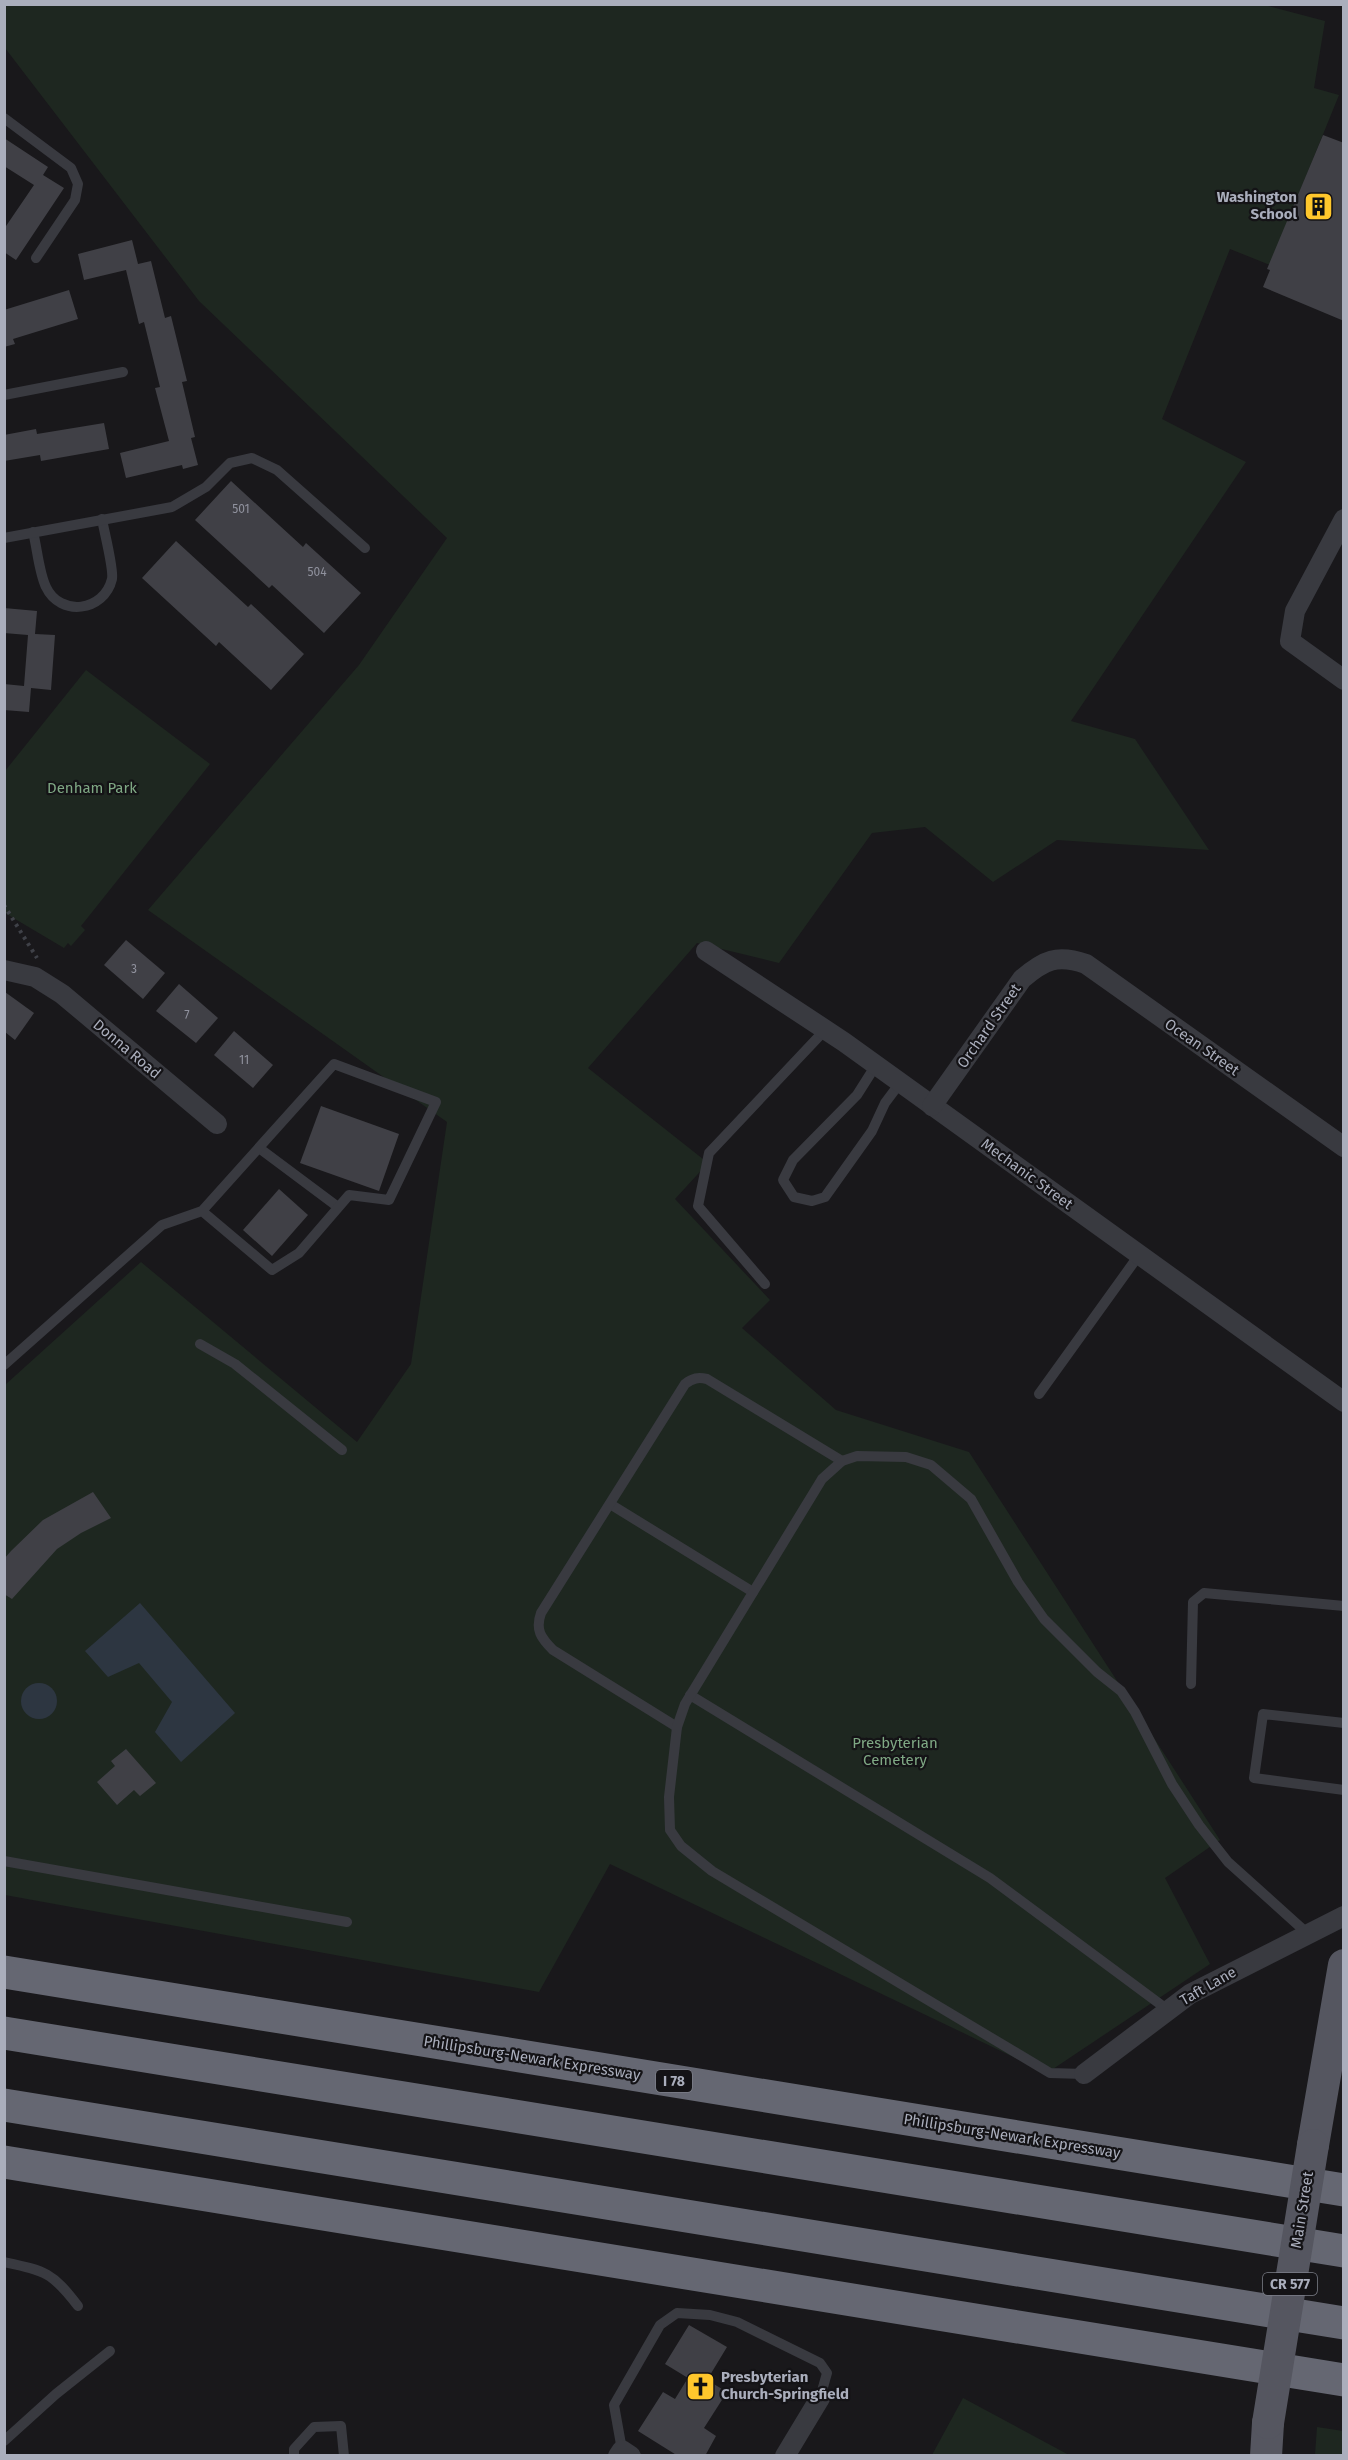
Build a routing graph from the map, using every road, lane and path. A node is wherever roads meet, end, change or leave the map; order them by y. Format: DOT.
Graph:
graph roads {
  1 [pos="4,118"];
  2 [pos="36,258"];
  3 [pos="123,372"];
  4 [pos="4,395"];
  5 [pos="102,519"];
  6 [pos="1344,519"];
  7 [pos="33,532"];
  8 [pos="4,538"];
  9 [pos="365,549"];
  10 [pos="1344,680"];
  11 [pos="4,905"];
  12 [pos="706,951"];
  13 [pos="1056,958"];
  14 [pos="4,970"];
  15 [pos="35,977"];
  16 [pos="825,1030"];
  17 [pos="876,1065"];
  18 [pos="900,1083"];
  19 [pos="932,1106"];
  20 [pos="217,1124"];
  21 [pos="1344,1147"];
  22 [pos="259,1148"];
  23 [pos="338,1207"];
  24 [pos="202,1211"];
  25 [pos="1140,1255"];
  26 [pos="765,1284"];
  27 [pos="200,1344"];
  28 [pos="4,1365"];
  29 [pos="1039,1394"];
  30 [pos="1344,1402"];
  31 [pos="342,1450"];
  32 [pos="843,1461"];
  33 [pos="610,1504"];
  34 [pos="753,1592"];
  35 [pos="1344,1606"];
  36 [pos="1191,1684"];
  37 [pos="690,1695"];
  38 [pos="1344,1723"];
  39 [pos="676,1727"];
  40 [pos="1344,1790"];
  41 [pos="4,1862"];
  42 [pos="1344,1916"];
  43 [pos="347,1922"];
  44 [pos="1308,1934"];
  45 [pos="1344,1965"];
  46 [pos="4,1972"];
  47 [pos="1168,2010"];
  48 [pos="4,2033"];
  49 [pos="1084,2074"];
  50 [pos="4,2105"];
  51 [pos="4,2162"];
  52 [pos="1344,2190"];
  53 [pos="1344,2251"];
  54 [pos="4,2262"];
  55 [pos="78,2306"];
  56 [pos="1344,2323"];
  57 [pos="110,2351"];
  58 [pos="1344,2380"];
  59 [pos="820,2398"];
  60 [pos="4,2441"];
  61 [pos="624,2454"];
  62 [pos="294,2456"];
  63 [pos="344,2456"];
  64 [pos="785,2456"];
  65 [pos="1266,2456"];
  1 -- 2 [label="lane"];
  3 -- 4 [label="lane"];
  5 -- 7 [label="lane"];
  5 -- 7 [label="lane"];
  5 -- 9 [label="lane"];
  6 -- 10 [label="street"];
  7 -- 8 [label="lane"];
  11 -- 15 [label="path"];
  12 -- 16 [label="street, Mechanic Street"];
  13 -- 19 [label="street, Orchard Street"];
  13 -- 21 [label="street, Ocean Street"];
  14 -- 15 [label="street, Donna Road"];
  15 -- 20 [label="street, Donna Road"];
  16 -- 17 [label="street, Mechanic Street"];
  16 -- 26 [label="lane"];
  17 -- 18 [label="street, Mechanic Street"];
  17 -- 18 [label="lane"];
  18 -- 19 [label="street, Mechanic Street"];
  19 -- 25 [label="street, Mechanic Street"];
  22 -- 23 [label="lane"];
  22 -- 23 [label="lane"];
  22 -- 24 [label="lane"];
  23 -- 24 [label="lane"];
  24 -- 28 [label="lane"];
  25 -- 29 [label="lane"];
  25 -- 30 [label="street, Mechanic Street"];
  27 -- 31 [label="lane"];
  32 -- 33 [label="lane"];
  32 -- 34 [label="lane"];
  32 -- 44 [label="lane"];
  33 -- 34 [label="lane"];
  33 -- 39 [label="lane"];
  34 -- 37 [label="lane"];
  35 -- 36 [label="lane"];
  37 -- 39 [label="lane"];
  37 -- 47 [label="lane"];
  38 -- 40 [label="lane"];
  39 -- 49 [label="lane"];
  41 -- 43 [label="lane"];
  42 -- 44 [label="street, Taft Lane"];
  44 -- 47 [label="street, Taft Lane"];
  45 -- 65 [label="main road, Main Street / CR 577, bridge"];
  46 -- 52 [label="highway, Phillipsburg-Newark Expressway / I 78"];
  47 -- 49 [label="street, Taft Lane"];
  48 -- 53 [label="highway"];
  50 -- 56 [label="highway"];
  51 -- 58 [label="highway"];
  54 -- 55 [label="lane"];
  57 -- 60 [label="lane"];
  59 -- 61 [label="lane"];
  59 -- 64 [label="street"];
  62 -- 63 [label="lane"];
}
